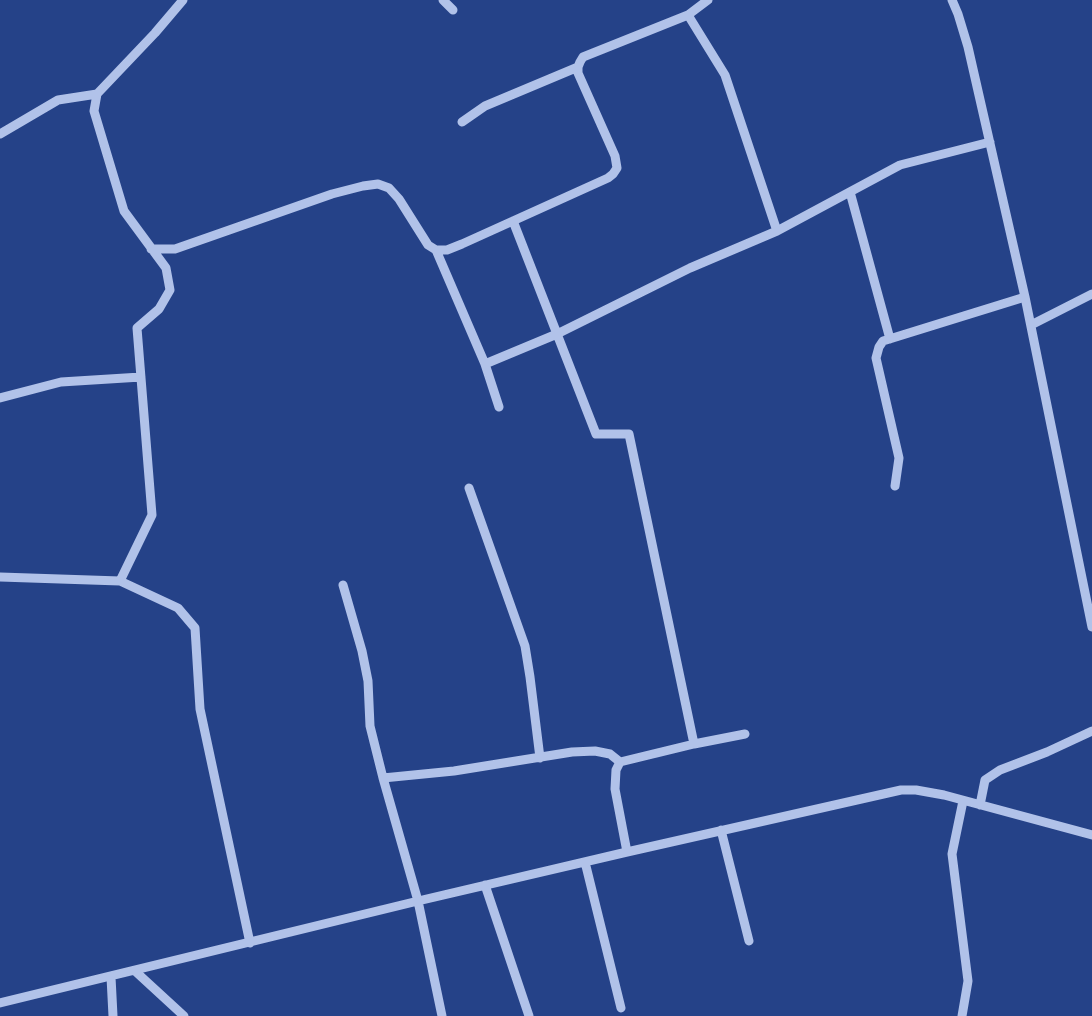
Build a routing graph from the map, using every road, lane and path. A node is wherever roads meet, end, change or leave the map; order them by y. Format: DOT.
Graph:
graph roads {
  1 [pos="183,0"];
  2 [pos="443,0"];
  3 [pos="708,0"];
  4 [pos="952,0"];
  5 [pos="453,10"];
  6 [pos="688,14"];
  7 [pos="578,67"];
  8 [pos="97,94"];
  9 [pos="462,122"];
  10 [pos="0,134"];
  11 [pos="990,142"];
  12 [pos="850,192"];
  13 [pos="513,221"];
  14 [pos="777,231"];
  15 [pos="151,249"];
  16 [pos="436,250"];
  17 [pos="1092,294"];
  18 [pos="1025,297"];
  19 [pos="1031,325"];
  20 [pos="557,334"];
  21 [pos="890,339"];
  22 [pos="485,364"];
  23 [pos="141,377"];
  24 [pos="0,398"];
  25 [pos="499,408"];
  26 [pos="895,486"];
  27 [pos="469,488"];
  28 [pos="0,577"];
  29 [pos="120,581"];
  30 [pos="343,585"];
  31 [pos="1092,627"];
  32 [pos="1092,731"];
  33 [pos="744,734"];
  34 [pos="694,744"];
  35 [pos="540,758"];
  36 [pos="620,762"];
  37 [pos="383,778"];
  38 [pos="963,801"];
  39 [pos="980,806"];
  40 [pos="721,830"];
  41 [pos="1092,835"];
  42 [pos="627,852"];
  43 [pos="584,862"];
  44 [pos="485,885"];
  45 [pos="418,901"];
  46 [pos="749,941"];
  47 [pos="250,943"];
  48 [pos="135,971"];
  49 [pos="111,977"];
  50 [pos="0,1004"];
  51 [pos="621,1008"];
  52 [pos="113,1016"];
  53 [pos="184,1016"];
  54 [pos="442,1016"];
  55 [pos="529,1016"];
  56 [pos="962,1016"];
  1 -- 8 [label="street"];
  2 -- 5 [label="street"];
  3 -- 6 [label="street"];
  4 -- 11 [label="street"];
  6 -- 7 [label="street"];
  6 -- 14 [label="street"];
  7 -- 9 [label="street"];
  7 -- 13 [label="street"];
  8 -- 10 [label="street"];
  8 -- 15 [label="street"];
  11 -- 12 [label="street"];
  11 -- 18 [label="street"];
  12 -- 14 [label="street"];
  12 -- 21 [label="street"];
  13 -- 16 [label="street"];
  13 -- 20 [label="street"];
  14 -- 20 [label="street"];
  15 -- 16 [label="street"];
  15 -- 23 [label="street"];
  16 -- 22 [label="street"];
  17 -- 19 [label="street"];
  18 -- 19 [label="street"];
  18 -- 21 [label="street"];
  19 -- 31 [label="street"];
  20 -- 22 [label="street"];
  20 -- 34 [label="street"];
  21 -- 26 [label="street"];
  22 -- 25 [label="street"];
  23 -- 24 [label="street"];
  23 -- 29 [label="street"];
  27 -- 35 [label="street"];
  28 -- 29 [label="street"];
  29 -- 47 [label="street"];
  30 -- 37 [label="street"];
  32 -- 39 [label="street"];
  33 -- 34 [label="street"];
  34 -- 36 [label="street"];
  35 -- 36 [label="street"];
  35 -- 37 [label="street"];
  36 -- 42 [label="street"];
  37 -- 45 [label="street"];
  38 -- 39 [label="street"];
  38 -- 40 [label="street"];
  38 -- 56 [label="street"];
  39 -- 41 [label="street"];
  40 -- 42 [label="street"];
  40 -- 46 [label="street"];
  42 -- 43 [label="street"];
  43 -- 44 [label="street"];
  43 -- 51 [label="street"];
  44 -- 45 [label="street"];
  44 -- 55 [label="street"];
  45 -- 47 [label="street"];
  45 -- 54 [label="street"];
  47 -- 48 [label="street"];
  48 -- 49 [label="street"];
  48 -- 53 [label="street"];
  49 -- 50 [label="street"];
  49 -- 52 [label="street"];
}
